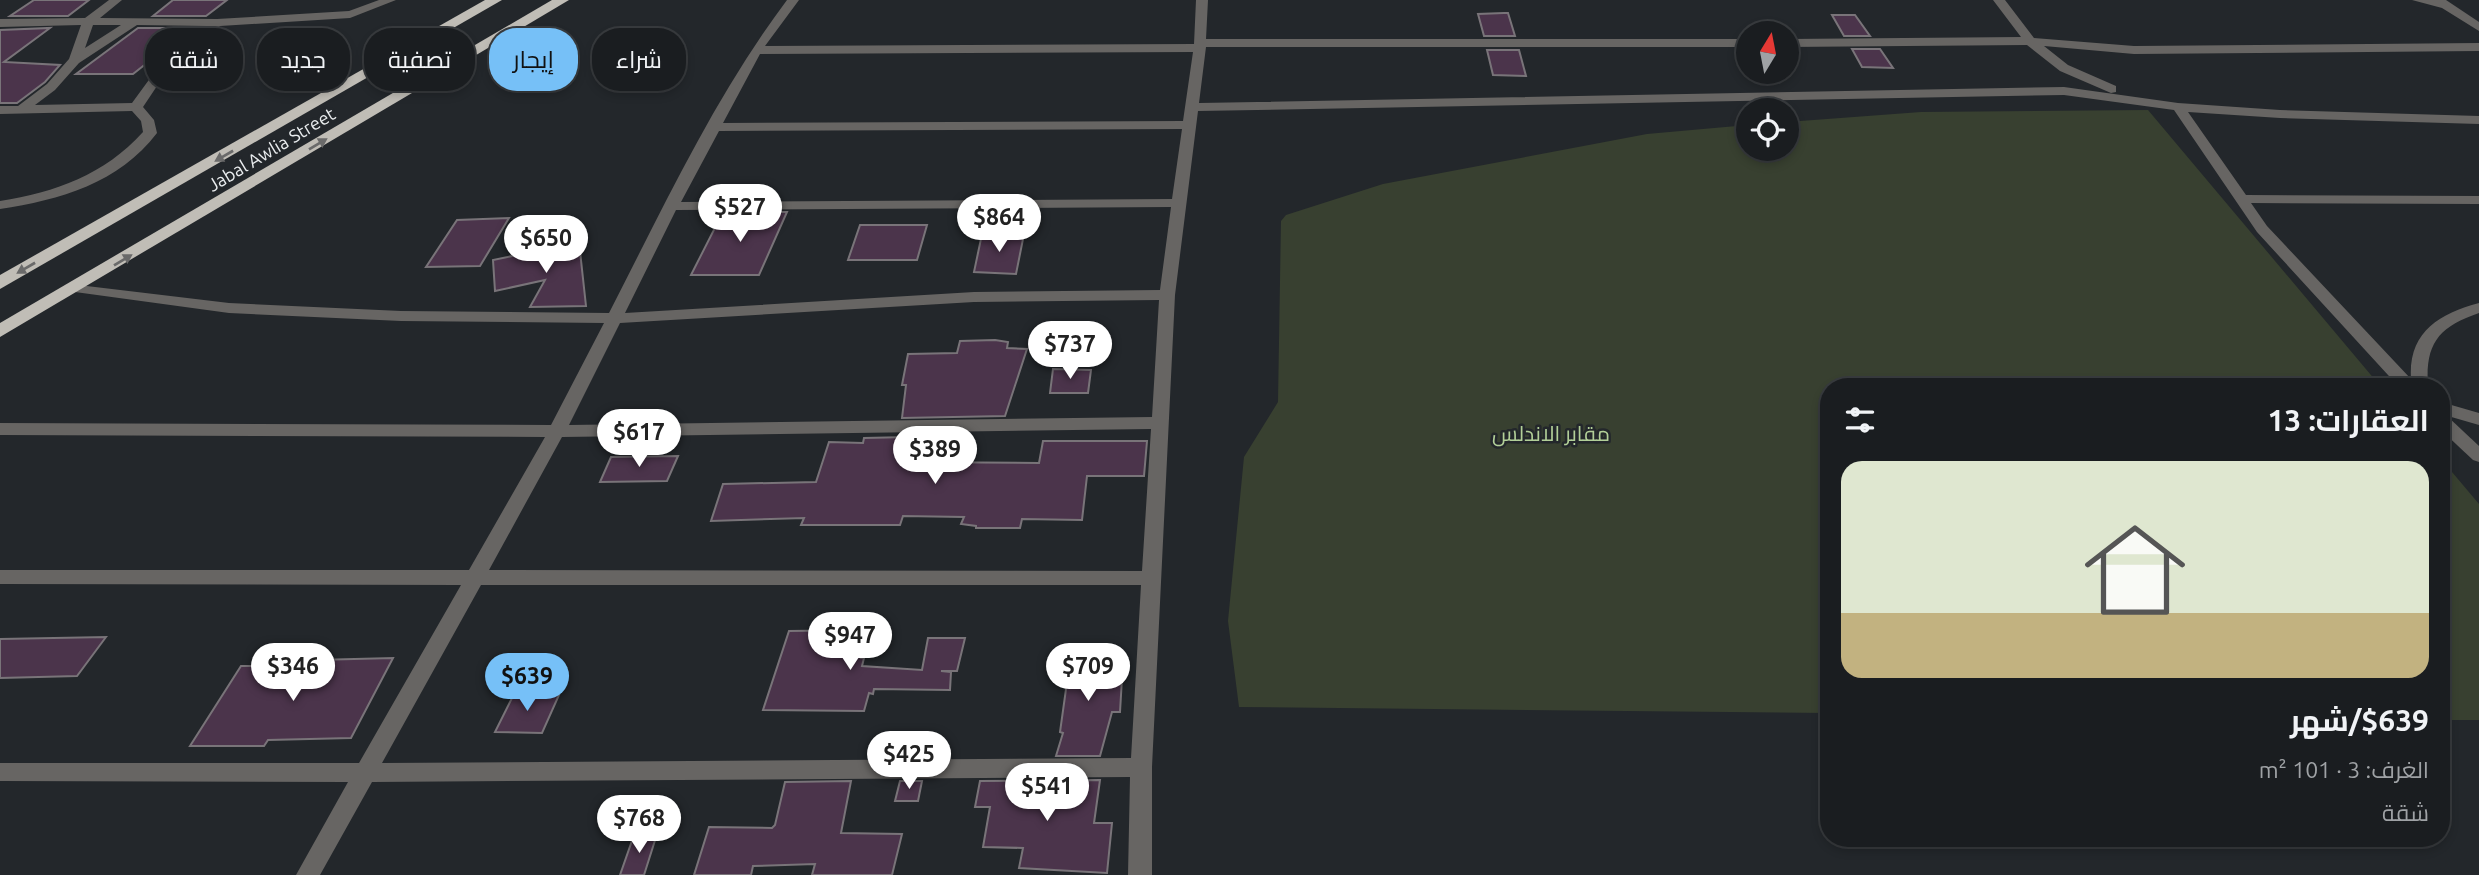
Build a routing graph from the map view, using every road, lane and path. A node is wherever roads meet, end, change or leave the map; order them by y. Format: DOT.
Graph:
graph roads {
  1 [pos="116,0"];
  2 [pos="390,0"];
  3 [pos="495,0"];
  4 [pos="562,0"];
  5 [pos="788,0"];
  6 [pos="1202,0"];
  7 [pos="1999,0"];
  8 [pos="2418,0"];
  9 [pos="2442,3"];
  10 [pos="88,21"];
  11 [pos="0,23"];
  12 [pos="134,23"];
  13 [pos="217,23"];
  14 [pos="2479,27"];
  15 [pos="2030,41"];
  16 [pos="1736,43"];
  17 [pos="1799,43"];
  18 [pos="1199,45"];
  19 [pos="2479,47"];
  20 [pos="756,50"];
  21 [pos="75,60"];
  22 [pos="2147,102"];
  23 [pos="136,107"];
  24 [pos="2178,107"];
  25 [pos="0,110"];
  26 [pos="22,110"];
  27 [pos="1190,116"];
  28 [pos="2479,120"];
  29 [pos="713,127"];
  30 [pos="2242,199"];
  31 [pos="2479,200"];
  32 [pos="1177,203"];
  33 [pos="0,205"];
  34 [pos="671,206"];
  35 [pos="0,283"];
  36 [pos="75,287"];
  37 [pos="1167,295"];
  38 [pos="2479,308"];
  39 [pos="616,318"];
  40 [pos="0,331"];
  41 [pos="2401,378"];
  42 [pos="2419,378"];
  43 [pos="2450,411"];
  44 [pos="2479,419"];
  45 [pos="1159,423"];
  46 [pos="0,429"];
  47 [pos="2450,429"];
  48 [pos="557,431"];
  49 [pos="2479,456"];
  50 [pos="0,577"];
  51 [pos="475,577"];
  52 [pos="1152,578"];
  53 [pos="1141,767"];
  54 [pos="0,772"];
  55 [pos="366,773"];
  56 [pos="308,875"];
  57 [pos="1140,875"];
  1 -- 10 [label="street"];
  2 -- 13 [label="street"];
  3 -- 35 [label="highway, Jabal Awlia Street, one-way"];
  36 -- 4 [label="highway, Jabal Awlia Street, one-way"];
  5 -- 20 [label="street"];
  6 -- 18 [label="street"];
  7 -- 15 [label="street"];
  8 -- 9 [label="street"];
  9 -- 14 [label="street"];
  10 -- 11 [label="street"];
  10 -- 12 [label="street"];
  10 -- 21 [label="street"];
  12 -- 13 [label="street"];
  12 -- 21 [label="street"];
  13 -- 23 [label="street"];
  15 -- 17 [label="street"];
  15 -- 19 [label="street"];
  15 -- 22 [label="street"];
  16 -- 18 [label="street"];
  18 -- 20 [label="street"];
  18 -- 27 [label="street"];
  20 -- 29 [label="street"];
  21 -- 26 [label="street"];
  22 -- 24 [label="street"];
  22 -- 27 [label="street"];
  23 -- 26 [label="street"];
  23 -- 33 [label="street"];
  24 -- 28 [label="street"];
  24 -- 30 [label="street"];
  25 -- 26 [label="street"];
  27 -- 29 [label="street"];
  27 -- 32 [label="street"];
  29 -- 34 [label="street"];
  30 -- 31 [label="street"];
  30 -- 41 [label="street"];
  32 -- 34 [label="street"];
  32 -- 37 [label="street"];
  34 -- 39 [label="street"];
  36 -- 39 [label="street"];
  36 -- 40 [label="highway, Jabal Awlia Street"];
  37 -- 39 [label="street"];
  37 -- 45 [label="street"];
  38 -- 42 [label="street"];
  39 -- 48 [label="street"];
  43 -- 44 [label="street"];
  45 -- 48 [label="street"];
  45 -- 52 [label="street"];
  46 -- 48 [label="street"];
  47 -- 49 [label="street"];
  48 -- 51 [label="street"];
  50 -- 51 [label="street"];
  51 -- 52 [label="street"];
  51 -- 55 [label="street"];
  52 -- 53 [label="street"];
  53 -- 55 [label="street"];
  53 -- 57 [label="street"];
  54 -- 55 [label="street"];
  55 -- 56 [label="street"];
}
